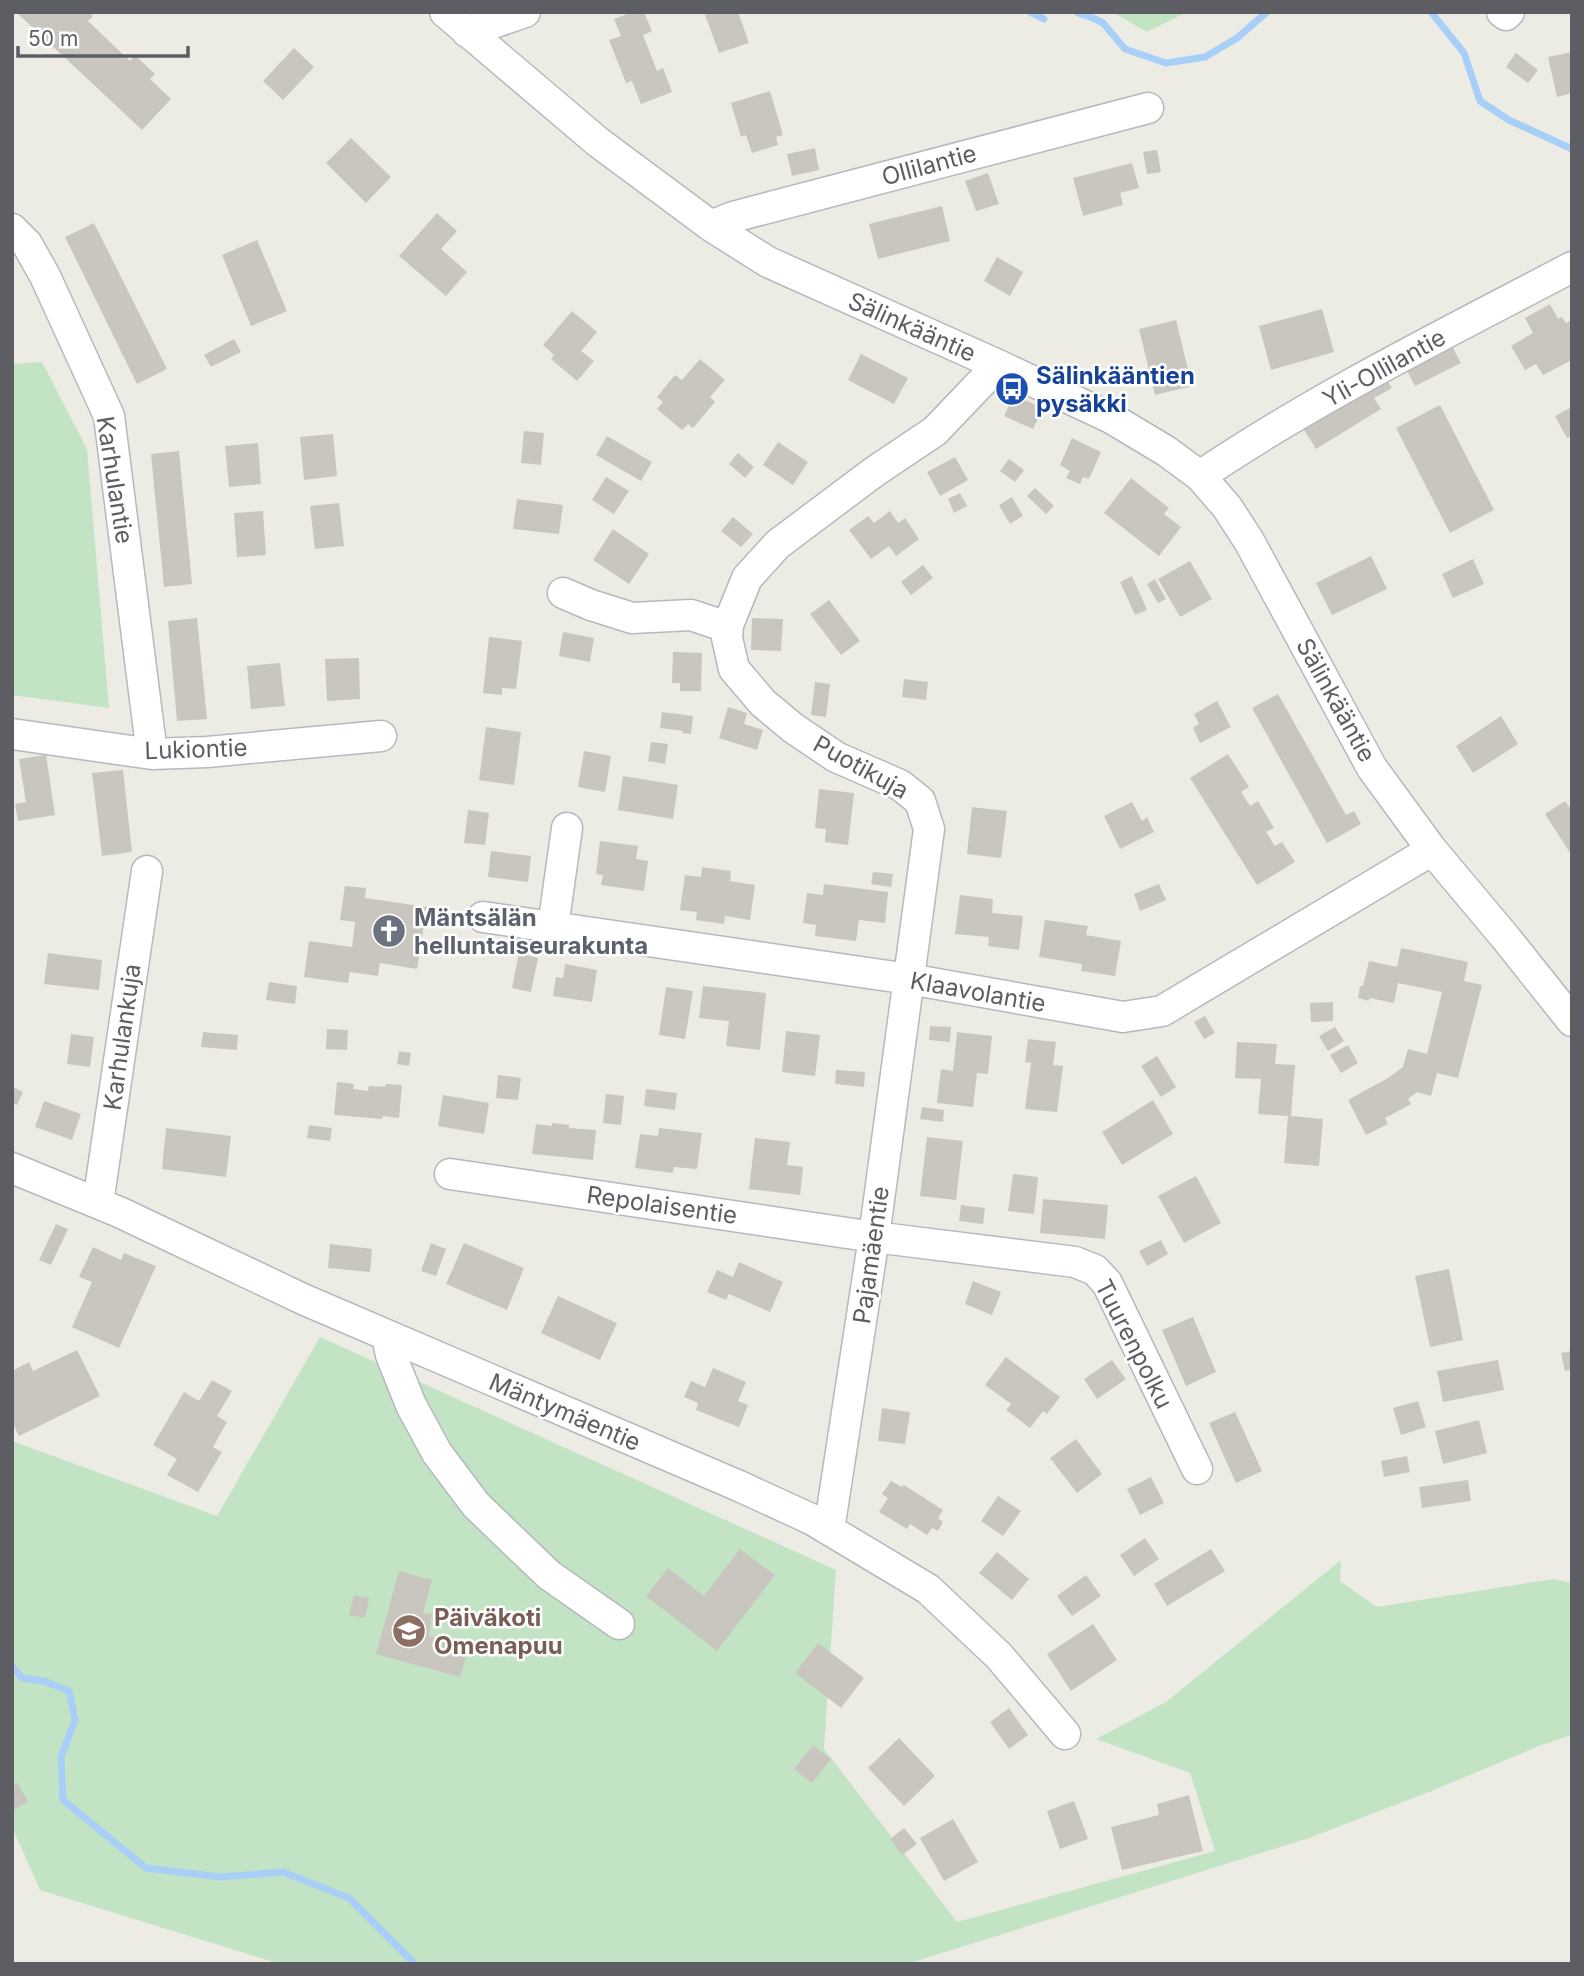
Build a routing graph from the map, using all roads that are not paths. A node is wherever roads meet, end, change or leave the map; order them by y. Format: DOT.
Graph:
graph roads {
  1 [pos="445,12"];
  2 [pos="525,12"];
  3 [pos="1502,12"];
  4 [pos="1508,12"];
  5 [pos="467,32"];
  6 [pos="1148,108"];
  7 [pos="711,226"];
  8 [pos="12,229"];
  9 [pos="1572,267"];
  10 [pos="998,365"];
  11 [pos="1200,476"];
  12 [pos="563,593"];
  13 [pos="728,625"];
  14 [pos="12,734"];
  15 [pos="380,736"];
  16 [pos="152,754"];
  17 [pos="567,828"];
  18 [pos="1432,850"];
  19 [pos="147,871"];
  20 [pos="483,917"];
  21 [pos="553,927"];
  22 [pos="909,979"];
  23 [pos="1572,1021"];
  24 [pos="12,1168"];
  25 [pos="450,1174"];
  26 [pos="98,1203"];
  27 [pos="874,1237"];
  28 [pos="387,1336"];
  29 [pos="1197,1469"];
  30 [pos="829,1530"];
  31 [pos="619,1624"];
  32 [pos="1065,1734"];
  1 -- 5 [label="street, Sälinkääntie"];
  2 -- 5 [label="street"];
  3 -- 4 [label="street"];
  5 -- 7 [label="street, Sälinkääntie"];
  6 -- 7 [label="street, Ollilantie"];
  7 -- 10 [label="street, Sälinkääntie"];
  8 -- 16 [label="street, Karhulantie"];
  9 -- 11 [label="street, Yli-Ollilantie"];
  10 -- 11 [label="street, Sälinkääntie"];
  10 -- 13 [label="street, Puotikuja"];
  11 -- 18 [label="street, Sälinkääntie"];
  12 -- 13 [label="street"];
  13 -- 22 [label="street, Puotikuja"];
  14 -- 16 [label="street, Lukiontie"];
  15 -- 16 [label="street, Lukiontie"];
  17 -- 21 [label="street"];
  18 -- 22 [label="street, Klaavolantie"];
  18 -- 23 [label="street, Sälinkääntie"];
  19 -- 26 [label="street, Karhulankuja"];
  20 -- 21 [label="street, Klaavolantie"];
  21 -- 22 [label="street, Klaavolantie"];
  22 -- 27 [label="street, Pajamäentie"];
  24 -- 26 [label="street, Mäntymäentie"];
  25 -- 27 [label="street, Repolaisentie"];
  26 -- 28 [label="street, Mäntymäentie"];
  27 -- 29 [label="street, Tuurenpolku"];
  27 -- 30 [label="street, Pajamäentie"];
  28 -- 30 [label="street, Mäntymäentie"];
  28 -- 31 [label="street"];
  30 -- 32 [label="street, Mäntymäentie"];
}
